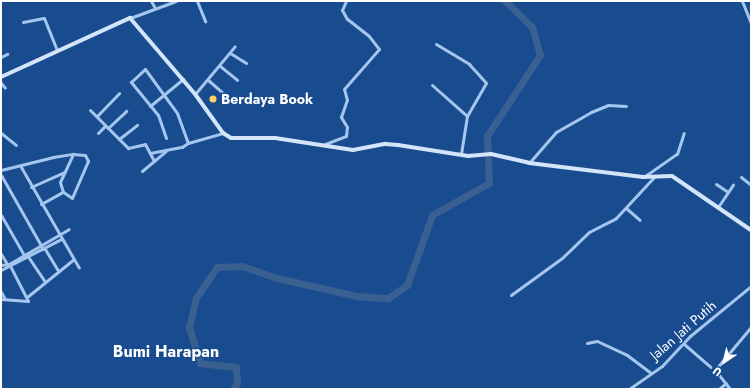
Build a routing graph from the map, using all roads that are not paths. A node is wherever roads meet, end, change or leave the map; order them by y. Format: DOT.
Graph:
graph roads {
  1 [pos="151,1"];
  2 [pos="176,1"];
  3 [pos="197,1"];
  4 [pos="346,1"];
  5 [pos="742,1"];
  6 [pos="154,8"];
  7 [pos="130,18"];
  8 [pos="205,21"];
  9 [pos="23,22"];
  10 [pos="751,23"];
  11 [pos="436,44"];
  12 [pos="235,46"];
  13 [pos="57,50"];
  14 [pos="230,53"];
  15 [pos="7,54"];
  16 [pos="1,57"];
  17 [pos="246,62"];
  18 [pos="220,66"];
  19 [pos="1,77"];
  20 [pos="183,79"];
  21 [pos="208,80"];
  22 [pos="237,80"];
  23 [pos="1,83"];
  24 [pos="432,85"];
  25 [pos="5,88"];
  26 [pos="119,93"];
  27 [pos="164,94"];
  28 [pos="195,94"];
  29 [pos="225,95"];
  30 [pos="150,106"];
  31 [pos="626,106"];
  32 [pos="90,110"];
  33 [pos="126,111"];
  34 [pos="97,116"];
  35 [pos="467,116"];
  36 [pos="137,125"];
  37 [pos="107,127"];
  38 [pos="1,133"];
  39 [pos="98,133"];
  40 [pos="223,133"];
  41 [pos="684,133"];
  42 [pos="166,138"];
  43 [pos="119,139"];
  44 [pos="188,142"];
  45 [pos="325,144"];
  46 [pos="16,145"];
  47 [pos="166,151"];
  48 [pos="150,153"];
  49 [pos="73,154"];
  50 [pos="461,155"];
  51 [pos="154,161"];
  52 [pos="529,162"];
  53 [pos="21,167"];
  54 [pos="1,170"];
  55 [pos="142,171"];
  56 [pos="65,172"];
  57 [pos="1,175"];
  58 [pos="655,176"];
  59 [pos="643,177"];
  60 [pos="741,178"];
  61 [pos="716,184"];
  62 [pos="733,185"];
  63 [pos="751,185"];
  64 [pos="32,187"];
  65 [pos="63,192"];
  66 [pos="728,192"];
  67 [pos="41,204"];
  68 [pos="718,207"];
  69 [pos="626,208"];
  70 [pos="1,215"];
  71 [pos="640,220"];
  72 [pos="69,229"];
  73 [pos="751,230"];
  74 [pos="59,235"];
  75 [pos="61,239"];
  76 [pos="41,245"];
  77 [pos="44,249"];
  78 [pos="1,254"];
  79 [pos="24,255"];
  80 [pos="29,258"];
  81 [pos="74,260"];
  82 [pos="7,264"];
  83 [pos="1,265"];
  84 [pos="11,267"];
  85 [pos="79,268"];
  86 [pos="1,271"];
  87 [pos="58,271"];
  88 [pos="46,282"];
  89 [pos="751,286"];
  90 [pos="1,292"];
  91 [pos="511,295"];
  92 [pos="27,297"];
  93 [pos="3,299"];
  94 [pos="751,327"];
  95 [pos="587,343"];
  96 [pos="684,344"];
  97 [pos="710,367"];
  98 [pos="651,373"];
  99 [pos="726,383"];
  100 [pos="629,389"];
  101 [pos="719,389"];
  102 [pos="730,389"];
  1 -- 6 [label="street"];
  2 -- 6 [label="street"];
  3 -- 8 [label="street"];
  4 -- 45 [label="street"];
  5 -- 10 [label="street"];
  6 -- 7 [label="street"];
  7 -- 13 [label="street"];
  7 -- 20 [label="street"];
  9 -- 13 [label="street"];
  11 -- 35 [label="street"];
  12 -- 14 [label="street"];
  13 -- 19 [label="street"];
  14 -- 17 [label="street"];
  14 -- 18 [label="street"];
  15 -- 16 [label="street"];
  18 -- 21 [label="street"];
  18 -- 22 [label="street"];
  20 -- 27 [label="street"];
  20 -- 28 [label="street"];
  21 -- 28 [label="street"];
  21 -- 29 [label="street"];
  23 -- 25 [label="street"];
  24 -- 35 [label="street"];
  26 -- 34 [label="street"];
  27 -- 30 [label="street"];
  27 -- 30 [label="street"];
  27 -- 44 [label="street"];
  28 -- 40 [label="street"];
  30 -- 42 [label="street"];
  31 -- 52 [label="street"];
  32 -- 34 [label="street"];
  33 -- 37 [label="street"];
  34 -- 37 [label="street"];
  35 -- 50 [label="street"];
  36 -- 43 [label="street"];
  37 -- 39 [label="street"];
  37 -- 43 [label="street"];
  38 -- 46 [label="street"];
  40 -- 44 [label="street"];
  40 -- 45 [label="street"];
  41 -- 59 [label="street"];
  43 -- 48 [label="street"];
  44 -- 47 [label="street"];
  45 -- 50 [label="street"];
  47 -- 48 [label="street"];
  47 -- 51 [label="street"];
  48 -- 51 [label="street"];
  49 -- 53 [label="street"];
  49 -- 56 [label="street"];
  49 -- 65 [label="street"];
  50 -- 52 [label="street"];
  51 -- 55 [label="street"];
  52 -- 59 [label="street"];
  53 -- 54 [label="street"];
  53 -- 64 [label="street"];
  56 -- 64 [label="street"];
  56 -- 65 [label="street"];
  57 -- 76 [label="street"];
  58 -- 59 [label="street"];
  58 -- 68 [label="street"];
  58 -- 69 [label="street"];
  60 -- 63 [label="street"];
  61 -- 66 [label="street"];
  62 -- 66 [label="street"];
  64 -- 67 [label="street"];
  65 -- 67 [label="street"];
  66 -- 68 [label="street"];
  67 -- 74 [label="street"];
  68 -- 73 [label="street"];
  69 -- 71 [label="street"];
  69 -- 91 [label="street"];
  70 -- 79 [label="street"];
  72 -- 74 [label="street"];
  74 -- 75 [label="street"];
  74 -- 76 [label="street"];
  75 -- 77 [label="street"];
  75 -- 81 [label="street"];
  76 -- 77 [label="street"];
  76 -- 79 [label="street"];
  77 -- 80 [label="street"];
  77 -- 87 [label="street"];
  78 -- 82 [label="street"];
  79 -- 82 [label="street"];
  80 -- 84 [label="street"];
  80 -- 88 [label="street"];
  81 -- 85 [label="street"];
  81 -- 87 [label="street"];
  82 -- 83 [label="street"];
  84 -- 86 [label="street"];
  84 -- 92 [label="street"];
  87 -- 88 [label="street"];
  88 -- 92 [label="street"];
  89 -- 96 [label="street, Jalan Jati Putih"];
  90 -- 93 [label="street"];
  92 -- 93 [label="street"];
  94 -- 99 [label="street"];
  95 -- 98 [label="street"];
  96 -- 97 [label="street"];
  96 -- 98 [label="street, Jalan Jati Putih"];
  98 -- 100 [label="street, Jalan Jati Putih"];
  99 -- 101 [label="street"];
  99 -- 102 [label="street"];
}
